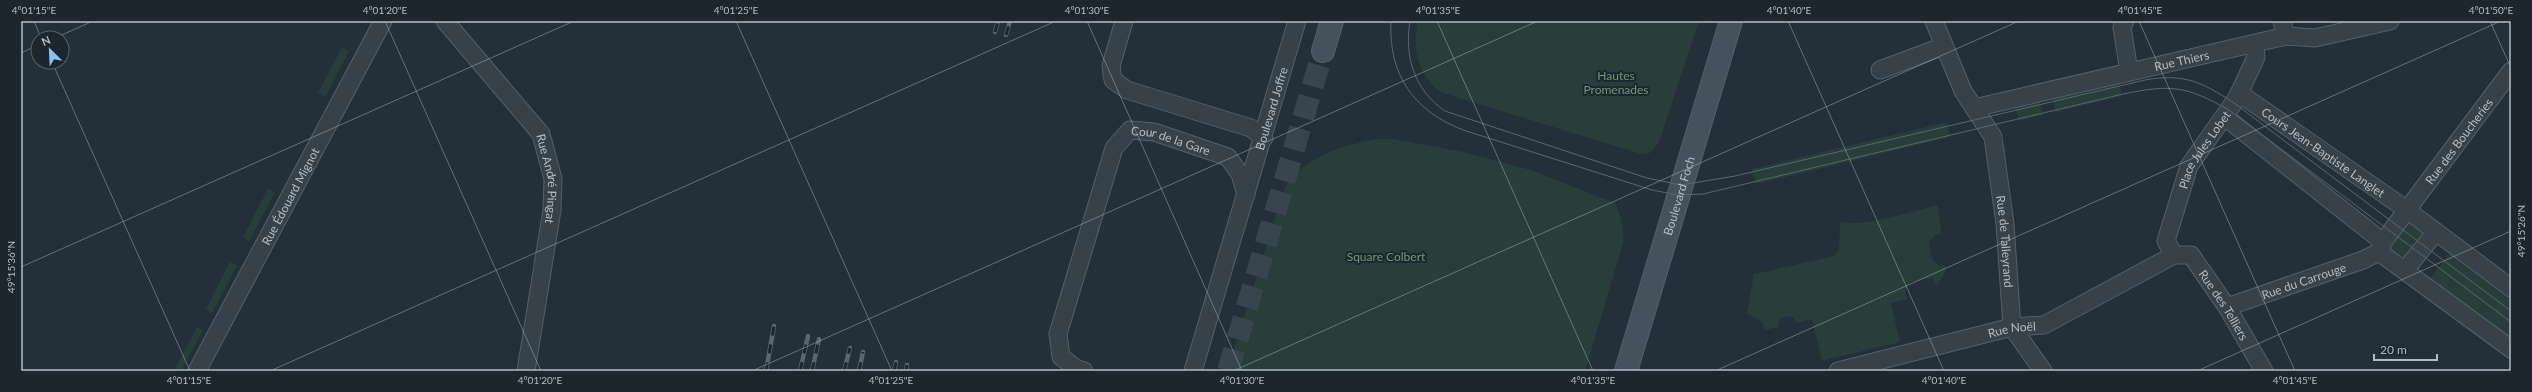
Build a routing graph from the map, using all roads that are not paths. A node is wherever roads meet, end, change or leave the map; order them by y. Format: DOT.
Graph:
graph roads {
  1 [pos="383,21"];
  2 [pos="445,21"];
  3 [pos="1124,21"];
  4 [pos="1297,21"];
  5 [pos="1332,21"];
  6 [pos="1730,21"];
  7 [pos="1934,21"];
  8 [pos="2125,21"];
  9 [pos="2390,21"];
  10 [pos="2284,28"];
  11 [pos="1944,46"];
  12 [pos="2255,48"];
  13 [pos="1323,51"];
  14 [pos="1880,70"];
  15 [pos="2511,71"];
  16 [pos="2129,72"];
  17 [pos="2239,93"];
  18 [pos="1974,108"];
  19 [pos="2225,117"];
  20 [pos="1264,138"];
  21 [pos="1246,195"];
  22 [pos="2407,210"];
  23 [pos="2436,232"];
  24 [pos="2381,247"];
  25 [pos="2174,255"];
  26 [pos="2405,270"];
  27 [pos="2511,288"];
  28 [pos="2227,307"];
  29 [pos="2012,327"];
  30 [pos="2511,349"];
  31 [pos="197,371"];
  32 [pos="526,371"];
  33 [pos="1084,371"];
  34 [pos="1193,371"];
  35 [pos="1626,371"];
  36 [pos="1838,371"];
  37 [pos="2043,371"];
  38 [pos="2264,371"];
  1 -- 31 [label="street, Rue Édouard Mignot"];
  2 -- 32 [label="street, Rue André Pingat"];
  3 -- 20 [label="street"];
  4 -- 20 [label="street, Boulevard Joffre"];
  5 -- 13 [label="main road"];
  6 -- 35 [label="main road, Boulevard Foch"];
  7 -- 11 [label="street, Rue de Talleyrand"];
  8 -- 16 [label="street"];
  9 -- 10 [label="street, Rue Thiers"];
  10 -- 16 [label="street, Rue Thiers"];
  11 -- 14 [label="street"];
  11 -- 18 [label="street, Rue de Talleyrand"];
  12 -- 17 [label="street, Place Jules Lobet"];
  15 -- 22 [label="street, Rue des Boucheries"];
  16 -- 18 [label="street, Rue Thiers"];
  17 -- 19 [label="street, Place Jules Lobet"];
  17 -- 22 [label="street, Cours Jean-Baptiste Langlet"];
  18 -- 29 [label="street, Rue de Talleyrand"];
  19 -- 24 [label="street"];
  19 -- 25 [label="street, Place Jules Lobet"];
  20 -- 21 [label="street, Boulevard Joffre"];
  21 -- 33 [label="street, Cour de la Gare"];
  21 -- 34 [label="street"];
  22 -- 23 [label="street, Cours Jean-Baptiste Langlet"];
  22 -- 24 [label="street"];
  23 -- 26 [label="street"];
  23 -- 27 [label="street, Cours Jean-Baptiste Langlet"];
  24 -- 26 [label="street"];
  24 -- 28 [label="street, Rue du Carrouge"];
  25 -- 28 [label="street, Rue des Telliers"];
  25 -- 29 [label="street, Rue Noël"];
  26 -- 30 [label="street"];
  28 -- 38 [label="street, Rue des Telliers"];
  29 -- 36 [label="street, Rue Noël"];
  29 -- 37 [label="street"];
}
